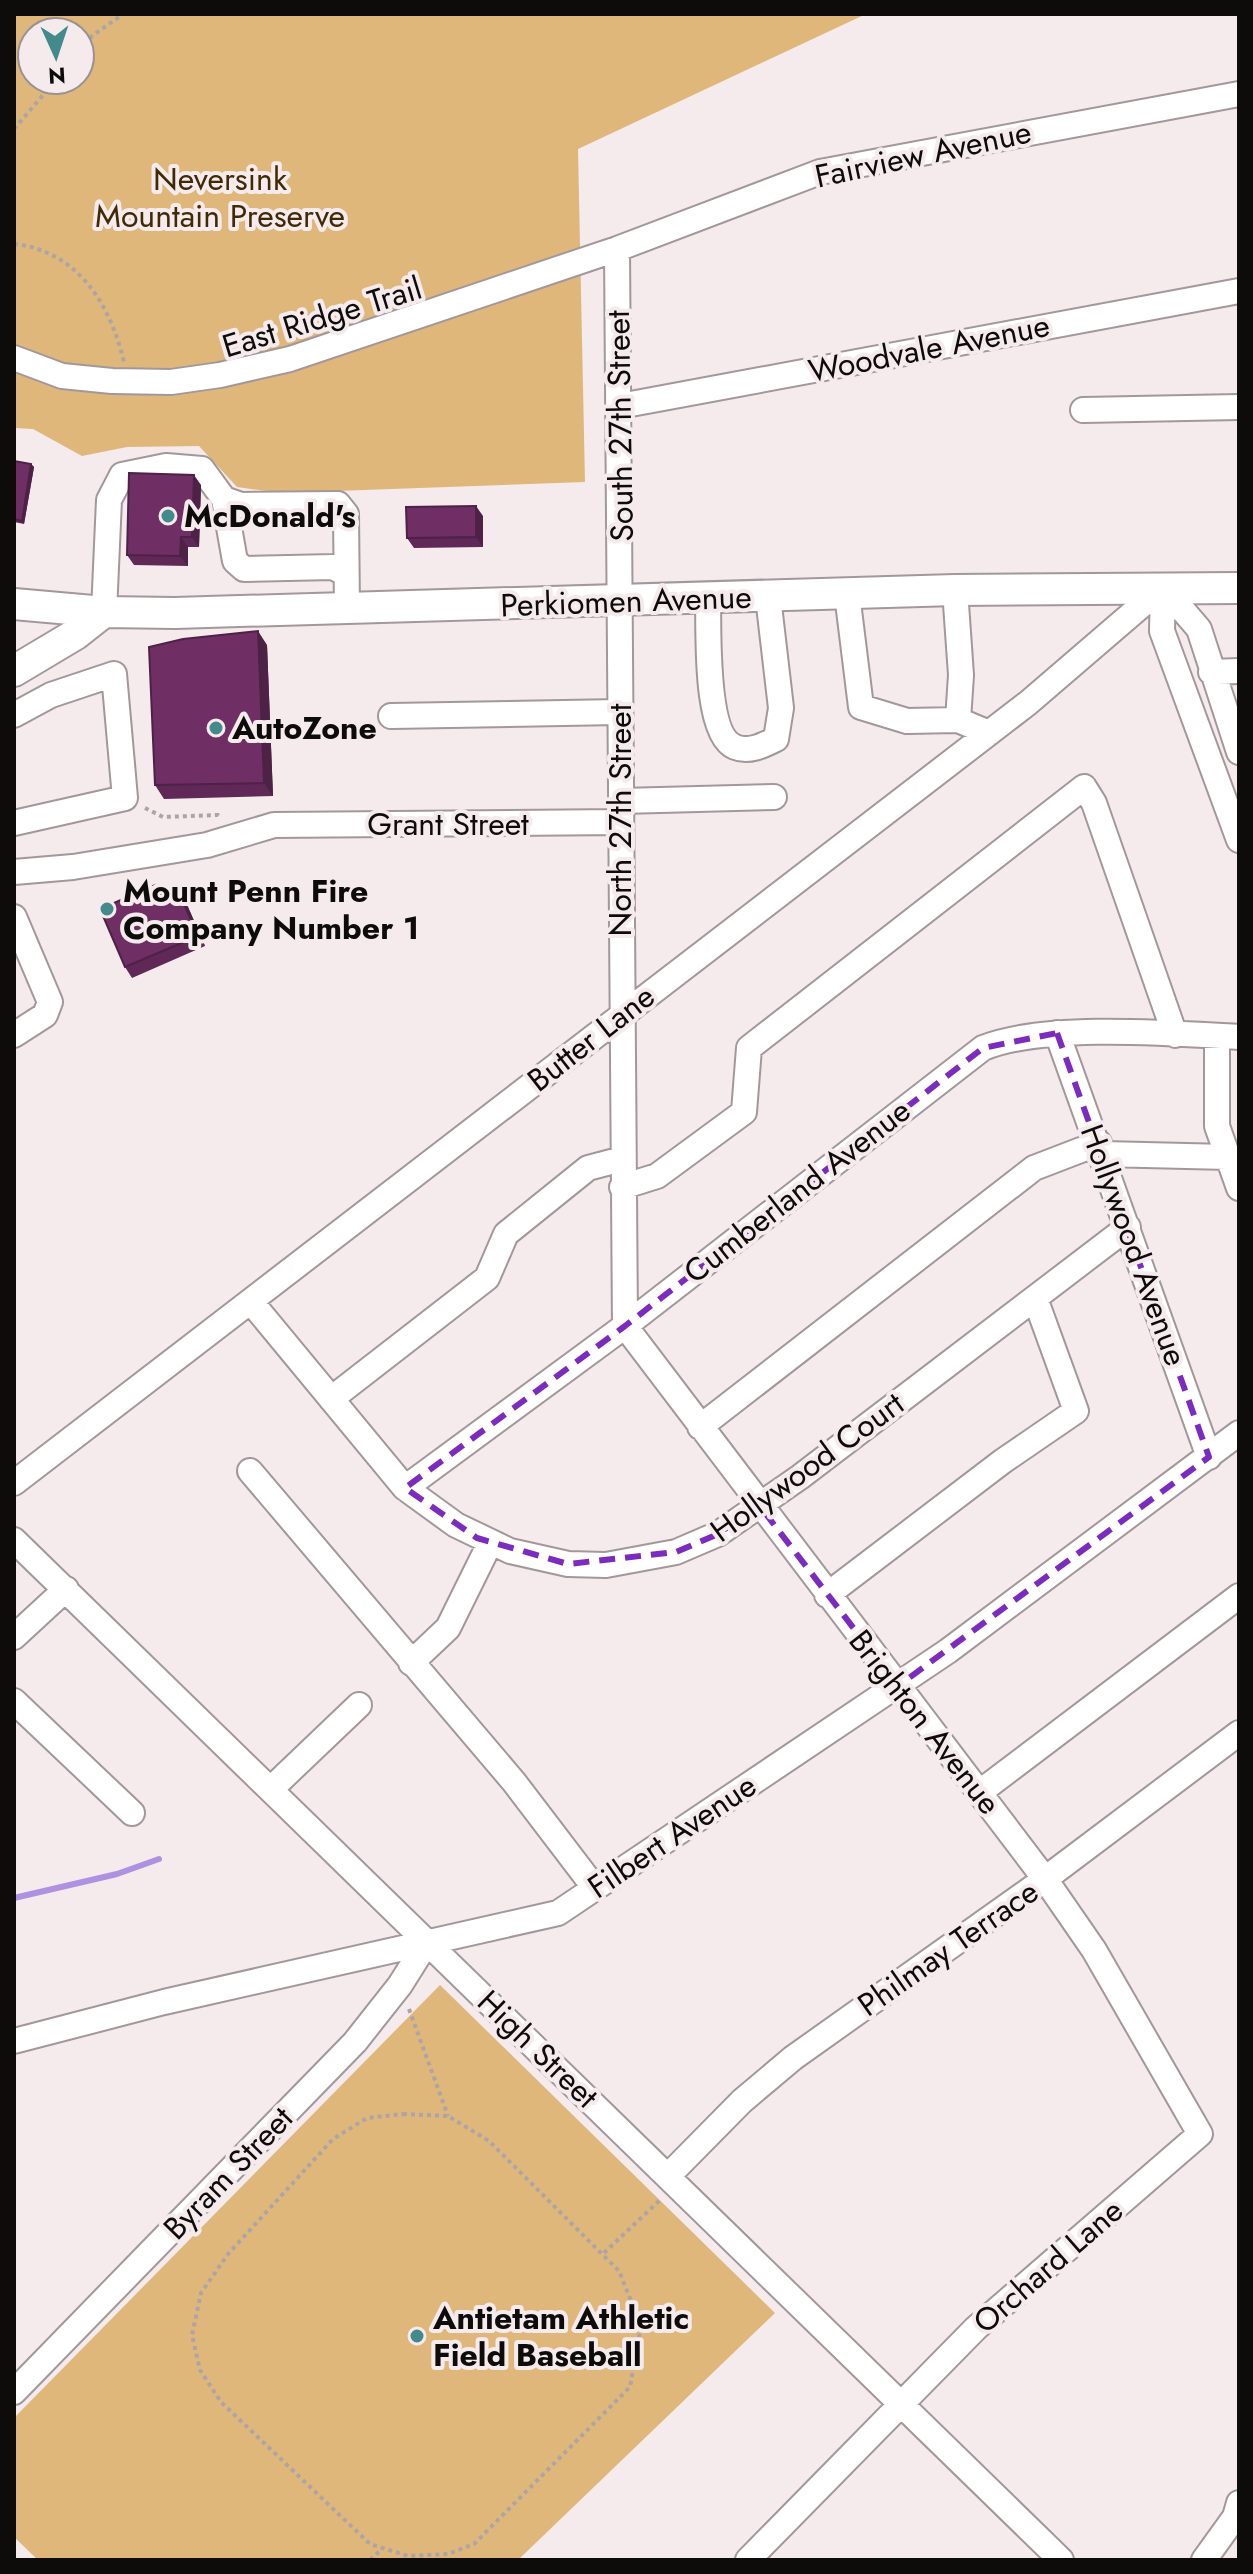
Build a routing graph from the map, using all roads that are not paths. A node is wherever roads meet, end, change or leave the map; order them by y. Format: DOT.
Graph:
graph roads {
  1 [pos="1239,94"];
  2 [pos="617,249"];
  3 [pos="1239,291"];
  4 [pos="14,358"];
  5 [pos="620,406"];
  6 [pos="1239,407"];
  7 [pos="1083,410"];
  8 [pos="224,499"];
  9 [pos="344,573"];
  10 [pos="1163,587"];
  11 [pos="1239,588"];
  12 [pos="955,590"];
  13 [pos="847,594"];
  14 [pos="768,597"];
  15 [pos="708,599"];
  16 [pos="622,602"];
  17 [pos="14,604"];
  18 [pos="347,609"];
  19 [pos="104,612"];
  20 [pos="14,671"];
  21 [pos="1239,671"];
  22 [pos="1211,672"];
  23 [pos="619,712"];
  24 [pos="14,715"];
  25 [pos="391,716"];
  26 [pos="958,720"];
  27 [pos="989,733"];
  28 [pos="1239,752"];
  29 [pos="774,797"];
  30 [pos="622,812"];
  31 [pos="14,823"];
  32 [pos="1236,825"];
  33 [pos="14,872"];
  34 [pos="14,917"];
  35 [pos="620,1015"];
  36 [pos="1057,1033"];
  37 [pos="14,1035"];
  38 [pos="1175,1035"];
  39 [pos="1228,1037"];
  40 [pos="1101,1149"];
  41 [pos="1228,1157"];
  42 [pos="622,1159"];
  43 [pos="622,1187"];
  44 [pos="1239,1188"];
  45 [pos="1128,1227"];
  46 [pos="1035,1298"];
  47 [pos="252,1303"];
  48 [pos="625,1326"];
  49 [pos="331,1399"];
  50 [pos="700,1427"];
  51 [pos="1239,1433"];
  52 [pos="1209,1457"];
  53 [pos="250,1471"];
  54 [pos="14,1483"];
  55 [pos="405,1488"];
  56 [pos="759,1505"];
  57 [pos="14,1540"];
  58 [pos="490,1543"];
  59 [pos="66,1589"];
  60 [pos="827,1595"];
  61 [pos="1239,1596"];
  62 [pos="14,1637"];
  63 [pos="411,1663"];
  64 [pos="898,1686"];
  65 [pos="14,1701"];
  66 [pos="359,1705"];
  67 [pos="1239,1733"];
  68 [pos="272,1788"];
  69 [pos="980,1792"];
  70 [pos="132,1813"];
  71 [pos="1045,1879"];
  72 [pos="594,1887"];
  73 [pos="427,1942"];
  74 [pos="14,2041"];
  75 [pos="1200,2134"];
  76 [pos="667,2184"];
  77 [pos="14,2392"];
  78 [pos="902,2404"];
  79 [pos="1239,2503"];
  80 [pos="748,2560"];
  81 [pos="1061,2560"];
  82 [pos="1204,2560"];
  1 -- 2 [label="street, Fairview Avenue"];
  2 -- 4 [label="street, Fairview Avenue"];
  2 -- 5 [label="street, South 27th Street"];
  3 -- 5 [label="street, Woodvale Avenue"];
  5 -- 16 [label="street, South 27th Street"];
  6 -- 7 [label="street"];
  8 -- 9 [label="street"];
  8 -- 9 [label="street"];
  8 -- 19 [label="street"];
  9 -- 18 [label="street"];
  10 -- 11 [label="main road, Perkiomen Avenue"];
  10 -- 12 [label="main road, Perkiomen Avenue"];
  10 -- 22 [label="street"];
  10 -- 27 [label="street, Butter Lane"];
  10 -- 32 [label="street"];
  12 -- 13 [label="main road, Perkiomen Avenue"];
  12 -- 26 [label="street"];
  13 -- 14 [label="main road, Perkiomen Avenue"];
  13 -- 26 [label="street"];
  14 -- 15 [label="main road, Perkiomen Avenue"];
  14 -- 15 [label="street"];
  15 -- 16 [label="main road, Perkiomen Avenue"];
  16 -- 18 [label="main road, Perkiomen Avenue"];
  16 -- 23 [label="street, North 27th Street"];
  17 -- 19 [label="main road, Perkiomen Avenue"];
  18 -- 19 [label="main road, Perkiomen Avenue"];
  19 -- 20 [label="main road"];
  21 -- 22 [label="street"];
  22 -- 28 [label="street"];
  23 -- 25 [label="street"];
  23 -- 30 [label="street, North 27th Street"];
  24 -- 31 [label="street"];
  26 -- 27 [label="street"];
  27 -- 35 [label="street, Butter Lane"];
  29 -- 30 [label="street, Grant Street"];
  30 -- 33 [label="street, Grant Street"];
  30 -- 35 [label="street, North 27th Street"];
  34 -- 37 [label="street"];
  35 -- 42 [label="street, North 27th Street"];
  35 -- 47 [label="street, Butter Lane"];
  36 -- 38 [label="street, Cumberland Avenue"];
  36 -- 40 [label="street, Hollywood Avenue"];
  36 -- 48 [label="street, Cumberland Avenue"];
  38 -- 39 [label="street, Cumberland Avenue"];
  38 -- 43 [label="street"];
  39 -- 41 [label="street"];
  40 -- 41 [label="street"];
  40 -- 45 [label="street, Hollywood Avenue"];
  40 -- 50 [label="street"];
  41 -- 44 [label="street"];
  42 -- 43 [label="street, North 27th Street"];
  42 -- 49 [label="street"];
  43 -- 48 [label="street, North 27th Street"];
  45 -- 46 [label="street, Hollywood Court"];
  45 -- 52 [label="street, Hollywood Avenue"];
  46 -- 56 [label="street, Hollywood Court"];
  46 -- 60 [label="street"];
  47 -- 49 [label="street, Hollywood Court"];
  47 -- 54 [label="street, Butter Lane"];
  48 -- 50 [label="street, Brighton Avenue"];
  48 -- 55 [label="street, Cumberland Avenue"];
  49 -- 55 [label="street, Hollywood Court"];
  50 -- 56 [label="street, Brighton Avenue"];
  51 -- 52 [label="street, Filbert Avenue"];
  52 -- 64 [label="street, Filbert Avenue"];
  53 -- 63 [label="street"];
  55 -- 58 [label="street, Hollywood Court"];
  56 -- 58 [label="street, Hollywood Court"];
  56 -- 60 [label="street, Brighton Avenue"];
  57 -- 59 [label="street, High Street"];
  58 -- 63 [label="street"];
  59 -- 62 [label="street"];
  59 -- 68 [label="street, High Street"];
  60 -- 64 [label="street, Brighton Avenue"];
  61 -- 69 [label="street"];
  63 -- 72 [label="street"];
  64 -- 69 [label="street, Brighton Avenue"];
  64 -- 72 [label="street, Filbert Avenue"];
  65 -- 70 [label="street"];
  66 -- 68 [label="street"];
  67 -- 71 [label="street, Philmay Terrace"];
  68 -- 73 [label="street, High Street"];
  69 -- 71 [label="street, Brighton Avenue"];
  71 -- 75 [label="street, Brighton Avenue"];
  71 -- 76 [label="street, Philmay Terrace"];
  72 -- 73 [label="street, Filbert Avenue"];
  73 -- 74 [label="street, Filbert Avenue"];
  73 -- 76 [label="street, High Street"];
  73 -- 77 [label="street, Byram Street"];
  75 -- 78 [label="street, Orchard Lane"];
  76 -- 78 [label="street, High Street"];
  78 -- 80 [label="street, Orchard Lane"];
  78 -- 81 [label="street, High Street"];
  79 -- 82 [label="street"];
}
